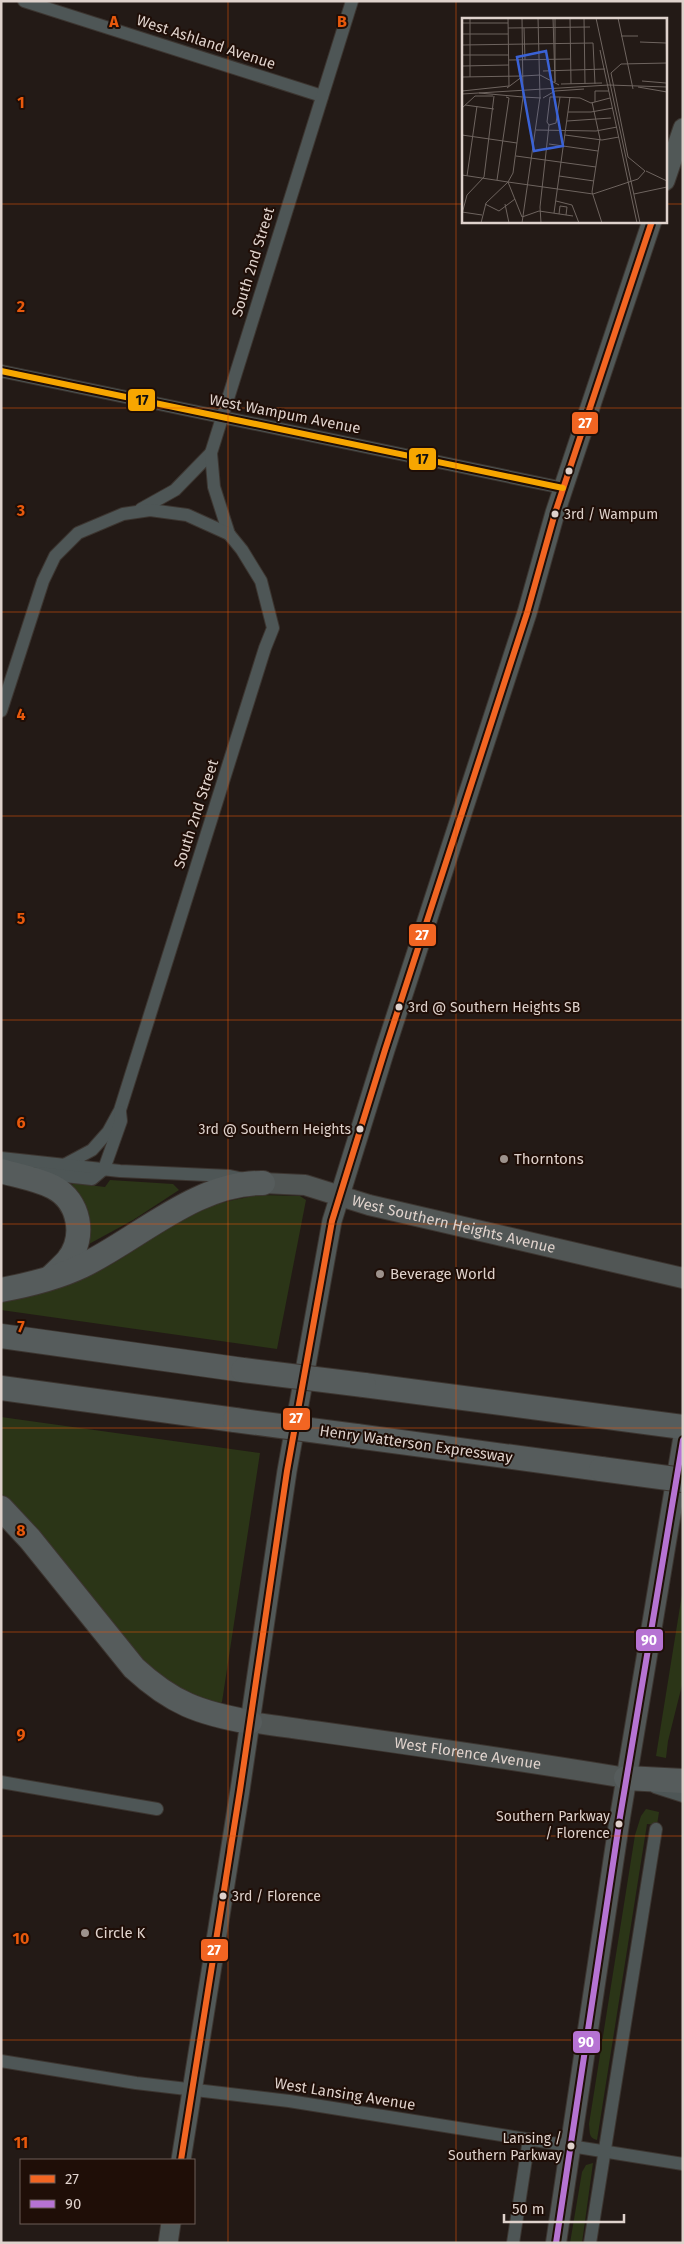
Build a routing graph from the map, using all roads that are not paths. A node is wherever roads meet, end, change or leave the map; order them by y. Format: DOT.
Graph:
graph roads {
  1 [pos="24,1"];
  2 [pos="352,1"];
  3 [pos="322,96"];
  4 [pos="683,128"];
  5 [pos="666,178"];
  6 [pos="652,222"];
  7 [pos="1,371"];
  8 [pos="221,418"];
  9 [pos="211,453"];
  10 [pos="563,488"];
  11 [pos="135,512"];
  12 [pos="229,534"];
  13 [pos="1,711"];
  14 [pos="120,1110"];
  15 [pos="1,1158"];
  16 [pos="64,1165"];
  17 [pos="104,1169"];
  18 [pos="1,1170"];
  19 [pos="263,1183"];
  20 [pos="340,1194"];
  21 [pos="50,1278"];
  22 [pos="683,1278"];
  23 [pos="1,1290"];
  24 [pos="1,1336"];
  25 [pos="1,1388"];
  26 [pos="683,1427"];
  27 [pos="683,1440"];
  28 [pos="683,1480"];
  29 [pos="1,1508"];
  30 [pos="250,1722"];
  31 [pos="626,1778"];
  32 [pos="683,1781"];
  33 [pos="1,1782"];
  34 [pos="683,1796"];
  35 [pos="157,1808"];
  36 [pos="656,1829"];
  37 [pos="1,2061"];
  38 [pos="192,2088"];
  39 [pos="530,2139"];
  40 [pos="571,2147"];
  41 [pos="604,2151"];
  42 [pos="181,2159"];
  43 [pos="683,2164"];
  44 [pos="171,2224"];
  45 [pos="168,2243"];
  46 [pos="513,2243"];
  47 [pos="556,2243"];
  48 [pos="590,2243"];
  1 -- 3 [label="street, West Ashland Avenue"];
  2 -- 3 [label="street, South 2nd Street"];
  3 -- 8 [label="street, South 2nd Street"];
  4 -- 5 [label="main road"];
  6 -- 10 [label="main road"];
  7 -- 8 [label="street, West Wampum Avenue"];
  8 -- 9 [label="street, South 2nd Street"];
  8 -- 10 [label="street, West Wampum Avenue"];
  9 -- 11 [label="street"];
  9 -- 12 [label="street, South 2nd Street"];
  10 -- 20 [label="main road"];
  11 -- 12 [label="street, South 2nd Street"];
  11 -- 13 [label="street"];
  12 -- 14 [label="street, South 2nd Street"];
  14 -- 16 [label="street, South 2nd Street"];
  14 -- 17 [label="street, South 2nd Street"];
  15 -- 16 [label="street, West Southern Heights Avenue"];
  16 -- 17 [label="street, West Southern Heights Avenue"];
  17 -- 18 [label="street, West Southern Heights Avenue"];
  17 -- 19 [label="street, West Southern Heights Avenue"];
  18 -- 21 [label="highway"];
  19 -- 20 [label="main road, West Southern Heights Avenue"];
  19 -- 21 [label="highway"];
  20 -- 22 [label="main road, West Southern Heights Avenue"];
  20 -- 30 [label="main road"];
  21 -- 23 [label="highway"];
  24 -- 26 [label="highway, bridge"];
  25 -- 28 [label="highway, Henry Watterson Expressway, bridge"];
  27 -- 31 [label="main road"];
  29 -- 30 [label="highway"];
  30 -- 31 [label="main road, West Florence Avenue"];
  30 -- 38 [label="main road"];
  31 -- 32 [label="highway"];
  31 -- 34 [label="street, West Florence Avenue"];
  31 -- 40 [label="main road"];
  33 -- 35 [label="street"];
  36 -- 41 [label="street"];
  37 -- 38 [label="street, West Lansing Avenue"];
  38 -- 39 [label="street, West Lansing Avenue"];
  38 -- 42 [label="main road"];
  39 -- 40 [label="street, West Lansing Avenue"];
  39 -- 46 [label="street"];
  40 -- 41 [label="street, West Lansing Avenue"];
  40 -- 47 [label="main road"];
  41 -- 43 [label="street, West Lansing Avenue"];
  41 -- 48 [label="street"];
  44 -- 45 [label="main road"];
}
